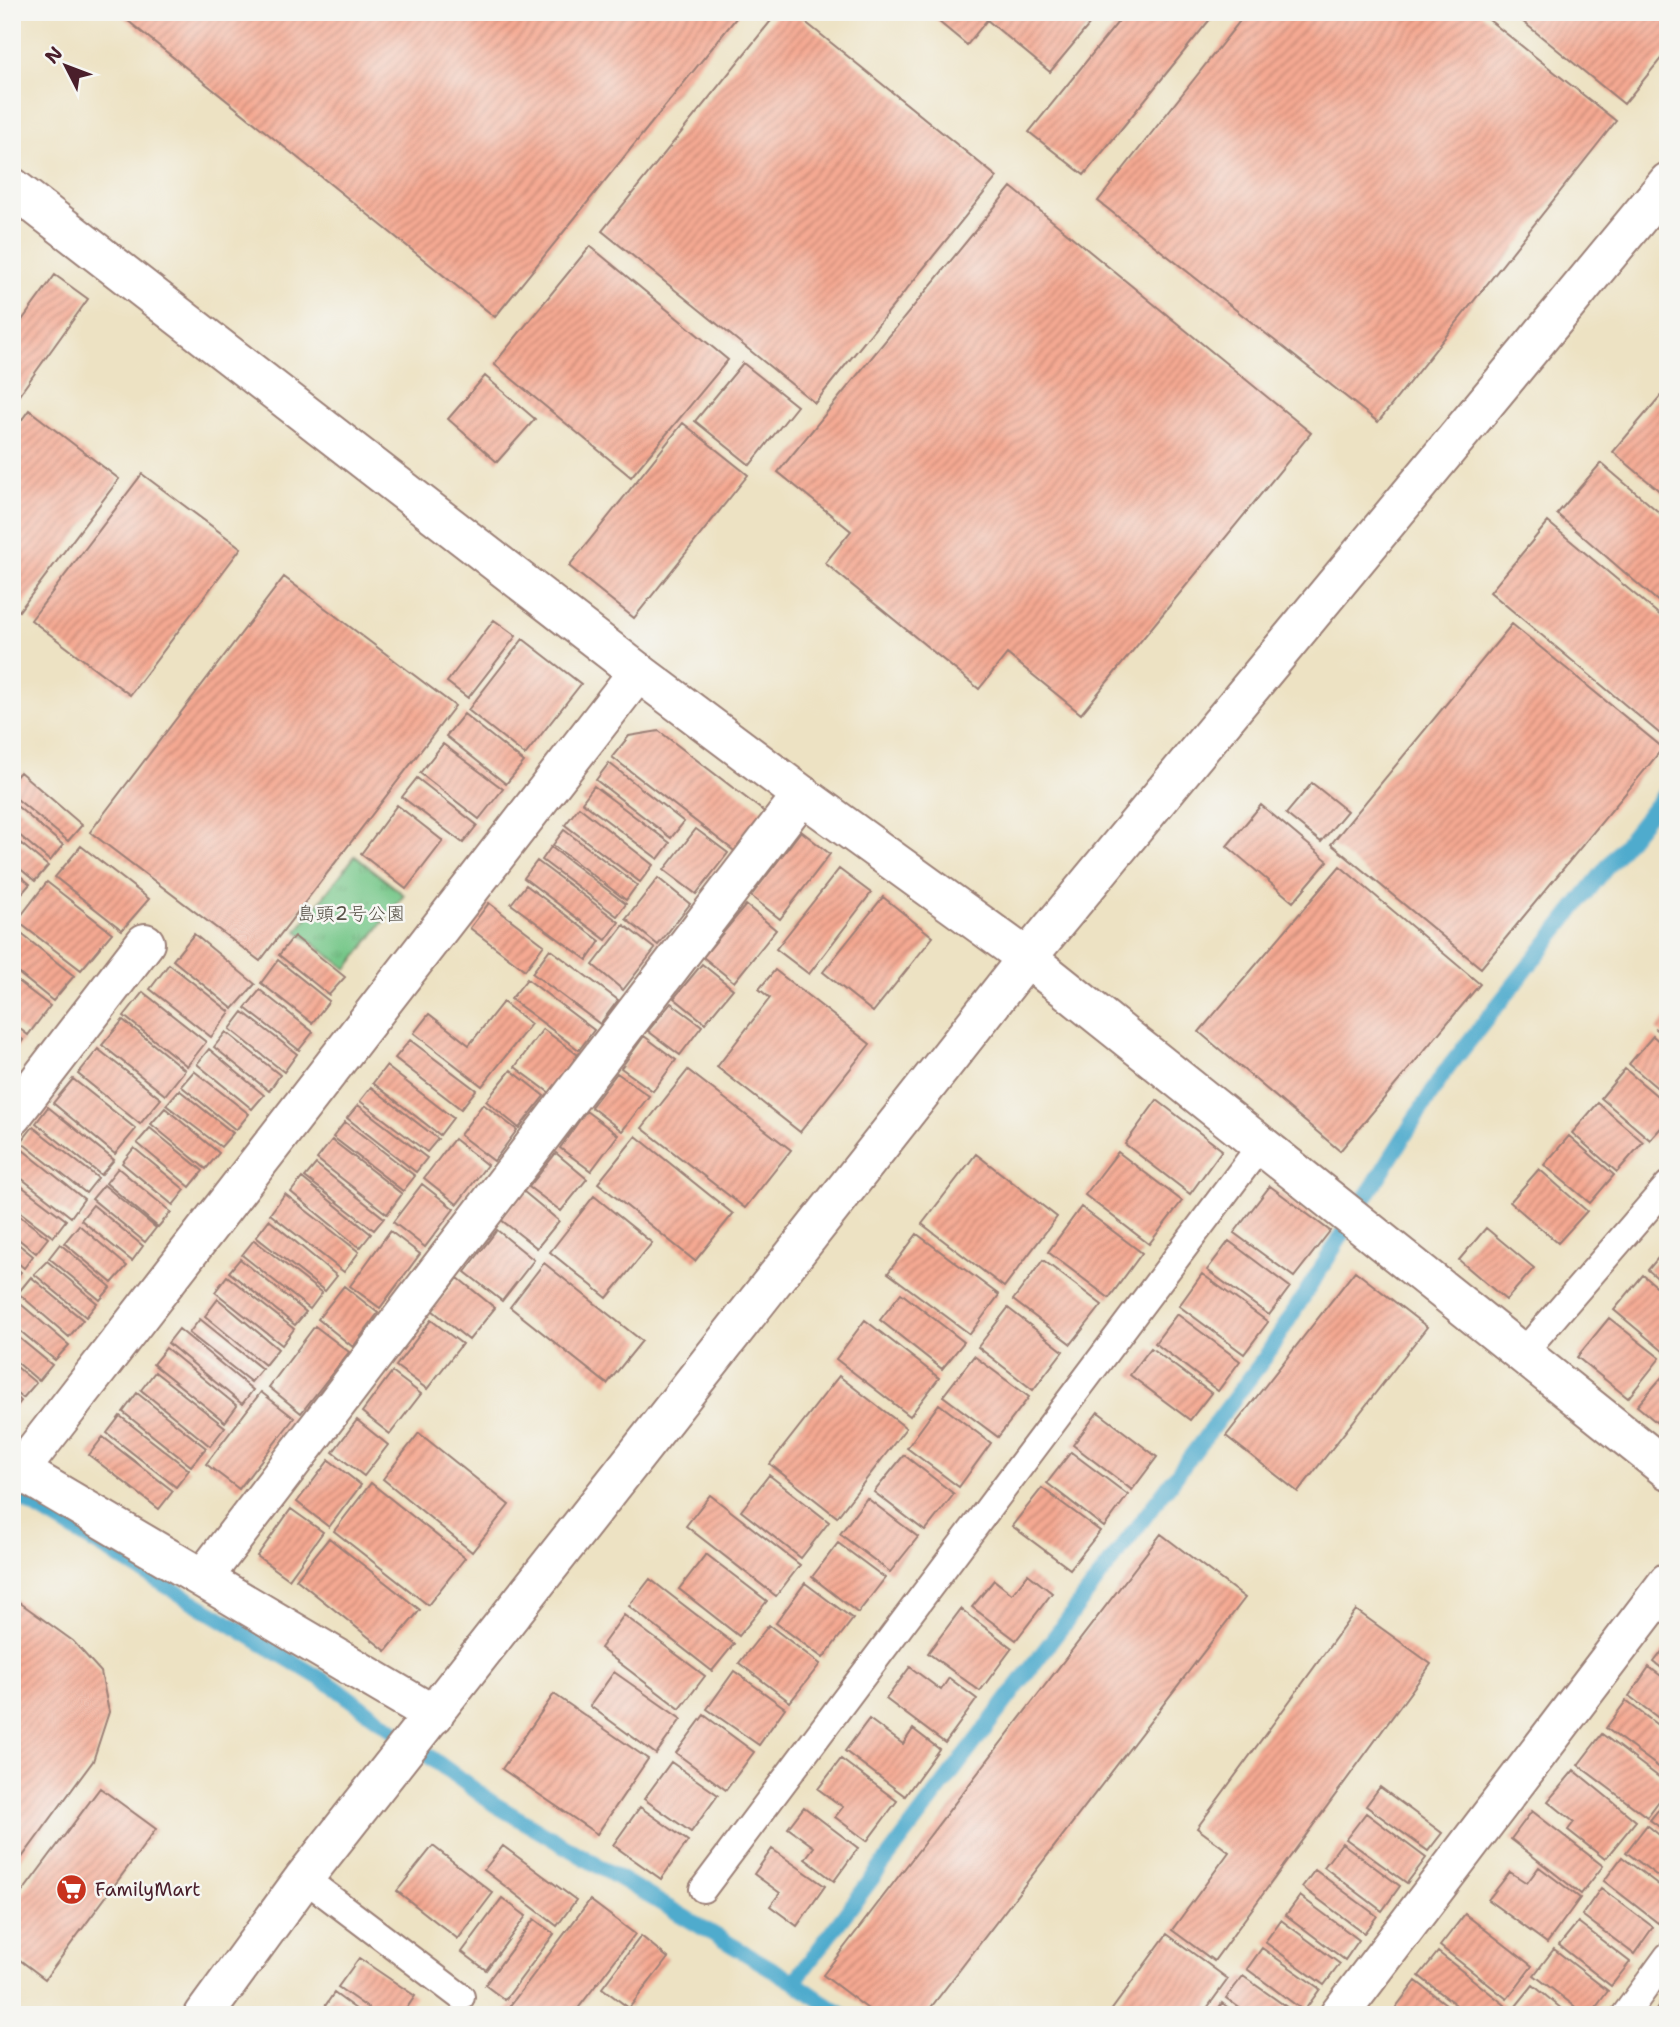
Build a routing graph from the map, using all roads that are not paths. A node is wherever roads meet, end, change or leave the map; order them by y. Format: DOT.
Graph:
graph roads {
  1 [pos="1668,182"];
  2 [pos="12,187"];
  3 [pos="638,672"];
  4 [pos="802,795"];
  5 [pos="145,943"];
  6 [pos="1027,958"];
  7 [pos="12,1116"];
  8 [pos="1261,1145"];
  9 [pos="1668,1185"];
  10 [pos="1522,1354"];
  11 [pos="16,1468"];
  12 [pos="1668,1470"];
  13 [pos="203,1578"];
  14 [pos="1668,1583"];
  15 [pos="429,1721"];
  16 [pos="304,1878"];
  17 [pos="703,1889"];
  18 [pos="1668,1956"];
  19 [pos="461,1997"];
  20 [pos="204,2015"];
  21 [pos="1339,2015"];
  22 [pos="1625,2015"];
  1 -- 6 [label="street"];
  2 -- 3 [label="street"];
  3 -- 4 [label="street"];
  3 -- 11 [label="street"];
  4 -- 6 [label="street"];
  4 -- 13 [label="street"];
  5 -- 7 [label="street"];
  6 -- 8 [label="street"];
  6 -- 15 [label="street"];
  8 -- 10 [label="street"];
  8 -- 17 [label="lane"];
  9 -- 10 [label="lane"];
  10 -- 12 [label="street"];
  11 -- 13 [label="street"];
  13 -- 15 [label="street"];
  14 -- 21 [label="street"];
  15 -- 16 [label="street"];
  16 -- 19 [label="lane"];
  16 -- 20 [label="street"];
  18 -- 22 [label="lane"];
}
